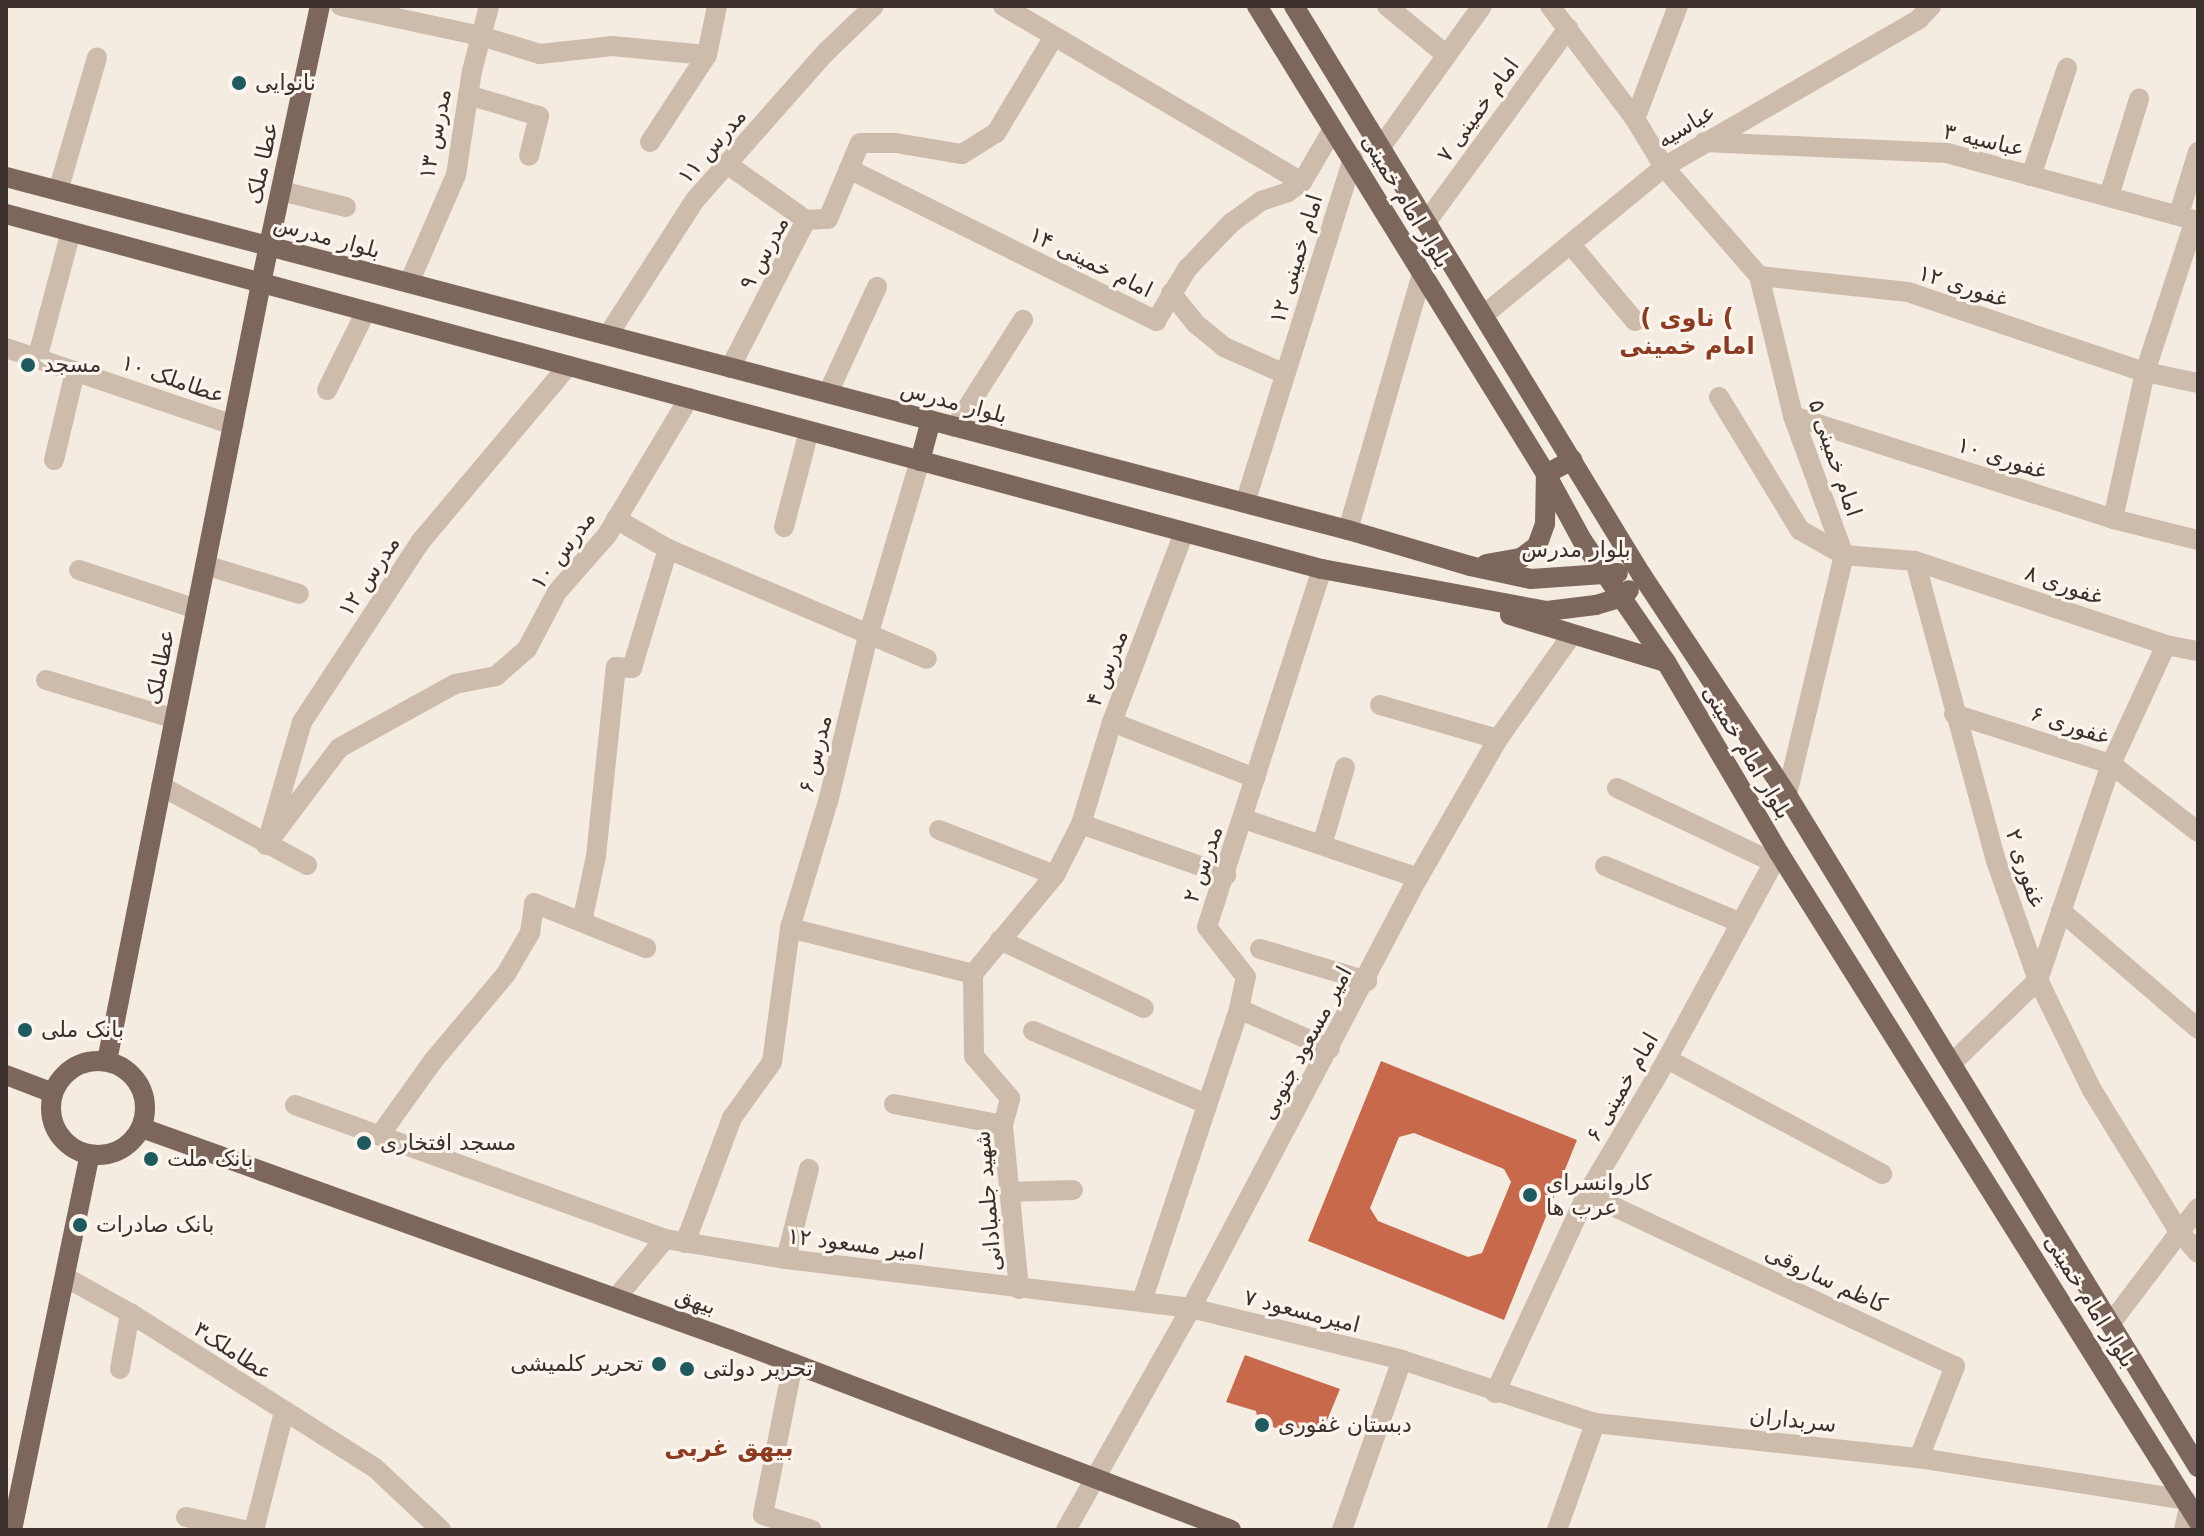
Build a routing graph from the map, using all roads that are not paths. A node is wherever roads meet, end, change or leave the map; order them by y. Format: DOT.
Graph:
graph roads {
  1 [pos="320,6"];
  2 [pos="341,6"];
  3 [pos="489,6"];
  4 [pos="717,6"];
  5 [pos="874,6"];
  6 [pos="1003,6"];
  7 [pos="1257,6"];
  8 [pos="1294,6"];
  9 [pos="1387,6"];
  10 [pos="1482,6"];
  11 [pos="1550,6"];
  12 [pos="1678,6"];
  13 [pos="1931,6"];
  14 [pos="1031,13"];
  15 [pos="1568,28"];
  16 [pos="481,36"];
  17 [pos="1053,38"];
  18 [pos="1445,54"];
  19 [pos="707,55"];
  20 [pos="97,58"];
  21 [pos="2067,68"];
  22 [pos="468,95"];
  23 [pos="2139,99"];
  24 [pos="1635,119"];
  25 [pos="1333,129"];
  26 [pos="650,142"];
  27 [pos="1704,142"];
  28 [pos="1381,147"];
  29 [pos="2198,152"];
  30 [pos="529,156"];
  31 [pos="1353,159"];
  32 [pos="727,164"];
  33 [pos="1664,167"];
  34 [pos="849,169"];
  35 [pos="2031,176"];
  36 [pos="6,177"];
  37 [pos="1302,182"];
  38 [pos="58,191"];
  39 [pos="281,191"];
  40 [pos="2109,196"];
  41 [pos="346,207"];
  42 [pos="6,214"];
  43 [pos="2191,219"];
  44 [pos="806,220"];
  45 [pos="1427,221"];
  46 [pos="71,231"];
  47 [pos="268,246"];
  48 [pos="1572,246"];
  49 [pos="1422,274"];
  50 [pos="1759,276"];
  51 [pos="261,283"];
  52 [pos="409,283"];
  53 [pos="877,287"];
  54 [pos="1171,293"];
  55 [pos="366,311"];
  56 [pos="1485,314"];
  57 [pos="1023,320"];
  58 [pos="1635,321"];
  59 [pos="608,335"];
  60 [pos="6,348"];
  61 [pos="37,359"];
  62 [pos="568,366"];
  63 [pos="730,368"];
  64 [pos="75,372"];
  65 [pos="2145,372"];
  66 [pos="1285,374"];
  67 [pos="2198,383"];
  68 [pos="327,390"];
  69 [pos="828,393"];
  70 [pos="1719,397"];
  71 [pos="689,398"];
  72 [pos="1793,416"];
  73 [pos="931,420"];
  74 [pos="233,425"];
  75 [pos="955,427"];
  76 [pos="809,431"];
  77 [pos="54,460"];
  78 [pos="1572,460"];
  79 [pos="920,461"];
  80 [pos="1546,474"];
  81 [pos="1245,503"];
  82 [pos="616,519"];
  83 [pos="2113,519"];
  84 [pos="784,527"];
  85 [pos="1348,530"];
  86 [pos="1184,532"];
  87 [pos="2198,540"];
  88 [pos="668,549"];
  89 [pos="1844,555"];
  90 [pos="1915,561"];
  91 [pos="205,565"];
  92 [pos="1470,566"];
  93 [pos="1322,569"];
  94 [pos="79,570"];
  95 [pos="1607,572"];
  96 [pos="1641,574"];
  97 [pos="299,594"];
  98 [pos="1457,597"];
  99 [pos="1623,597"];
  100 [pos="196,609"];
  101 [pos="868,636"];
  102 [pos="1571,636"];
  103 [pos="2166,645"];
  104 [pos="2198,651"];
  105 [pos="927,659"];
  106 [pos="1666,662"];
  107 [pos="46,680"];
  108 [pos="1380,705"];
  109 [pos="1954,714"];
  110 [pos="175,719"];
  111 [pos="1112,722"];
  112 [pos="1498,739"];
  113 [pos="2111,764"];
  114 [pos="1345,767"];
  115 [pos="1255,778"];
  116 [pos="161,786"];
  117 [pos="1617,788"];
  118 [pos="1787,795"];
  119 [pos="1244,819"];
  120 [pos="1081,824"];
  121 [pos="939,830"];
  122 [pos="2198,832"];
  123 [pos="266,845"];
  124 [pos="1322,845"];
  125 [pos="1776,857"];
  126 [pos="307,865"];
  127 [pos="1605,866"];
  128 [pos="1055,875"];
  129 [pos="1226,875"];
  130 [pos="1418,878"];
  131 [pos="2061,911"];
  132 [pos="1863,918"];
  133 [pos="582,922"];
  134 [pos="1741,923"];
  135 [pos="790,928"];
  136 [pos="1831,934"];
  137 [pos="1000,940"];
  138 [pos="646,948"];
  139 [pos="1260,949"];
  140 [pos="973,974"];
  141 [pos="2038,980"];
  142 [pos="1367,981"];
  143 [pos="1144,1008"];
  144 [pos="1239,1009"];
  145 [pos="2198,1029"];
  146 [pos="1033,1031"];
  147 [pos="1330,1049"];
  148 [pos="1667,1059"];
  149 [pos="107,1061"];
  150 [pos="1952,1063"];
  151 [pos="6,1075"];
  152 [pos="53,1093"];
  153 [pos="894,1104"];
  154 [pos="1207,1104"];
  155 [pos="295,1105"];
  156 [pos="1003,1125"];
  157 [pos="142,1128"];
  158 [pos="380,1135"];
  159 [pos="90,1155"];
  160 [pos="809,1169"];
  161 [pos="1882,1174"];
  162 [pos="1073,1190"];
  163 [pos="1010,1192"];
  164 [pos="1587,1194"];
  165 [pos="2198,1208"];
  166 [pos="2178,1230"];
  167 [pos="675,1241"];
  168 [pos="2198,1253"];
  169 [pos="786,1259"];
  170 [pos="65,1277"];
  171 [pos="1019,1289"];
  172 [pos="616,1298"];
  173 [pos="1142,1301"];
  174 [pos="1191,1308"];
  175 [pos="130,1313"];
  176 [pos="2111,1323"];
  177 [pos="1402,1360"];
  178 [pos="793,1363"];
  179 [pos="120,1369"];
  180 [pos="1495,1393"];
  181 [pos="284,1412"];
  182 [pos="1595,1423"];
  183 [pos="1919,1458"];
  184 [pos="2198,1467"];
  185 [pos="1096,1479"];
  186 [pos="2191,1509"];
  187 [pos="186,1517"];
  188 [pos="438,1529"];
  189 [pos="12,1530"];
  190 [pos="243,1530"];
  191 [pos="254,1530"];
  192 [pos="812,1530"];
  193 [pos="1066,1530"];
  194 [pos="1231,1530"];
  195 [pos="1342,1530"];
  196 [pos="1557,1530"];
  197 [pos="2184,1530"];
  1 -- 39 [label="main road, عطا ملک"];
  2 -- 16 [label="street"];
  3 -- 16 [label="street, مدرس ۱۳"];
  4 -- 19 [label="street"];
  5 -- 32 [label="street, مدرس ۱۱"];
  6 -- 14 [label="street"];
  7 -- 25 [label="main road, بلوار امام خمینی"];
  8 -- 28 [label="main road, بلوار امام خمینی"];
  9 -- 18 [label="street"];
  10 -- 18 [label="street"];
  11 -- 15 [label="street, امام خمینی ۵"];
  12 -- 24 [label="street"];
  13 -- 27 [label="street, عباسیه"];
  14 -- 17 [label="street"];
  15 -- 24 [label="street, امام خمینی ۵"];
  15 -- 45 [label="street, امام خمینی ۷"];
  16 -- 19 [label="street"];
  16 -- 22 [label="street, مدرس ۱۳"];
  17 -- 34 [label="street, مدرس ۹"];
  17 -- 37 [label="street"];
  18 -- 28 [label="street"];
  19 -- 26 [label="street"];
  20 -- 38 [label="street"];
  21 -- 35 [label="street"];
  22 -- 30 [label="street"];
  22 -- 52 [label="street, مدرس ۱۳"];
  23 -- 40 [label="street"];
  24 -- 33 [label="street, امام خمینی ۵"];
  25 -- 31 [label="main road, بلوار امام خمینی"];
  25 -- 37 [label="street"];
  27 -- 33 [label="street, عباسیه"];
  27 -- 35 [label="street, عباسیه ۳"];
  28 -- 45 [label="main road, بلوار امام خمینی"];
  29 -- 43 [label="street"];
  31 -- 49 [label="main road, بلوار امام خمینی"];
  31 -- 66 [label="street, امام خمینی ۱۲"];
  32 -- 44 [label="street"];
  32 -- 59 [label="street, مدرس ۱۱"];
  33 -- 48 [label="street, عباسیه"];
  33 -- 50 [label="street, امام خمینی ۵"];
  34 -- 44 [label="street, مدرس ۹"];
  34 -- 54 [label="street, امام خمینی ۱۴"];
  35 -- 40 [label="street, عباسیه ۳"];
  36 -- 38 [label="main road, بلوار مدرس"];
  37 -- 54 [label="street, امام خمینی ۱۴"];
  38 -- 47 [label="main road, بلوار مدرس"];
  39 -- 41 [label="street"];
  39 -- 47 [label="main road, عطا ملک"];
  40 -- 43 [label="street, عباسیه ۳"];
  42 -- 46 [label="main road"];
  43 -- 65 [label="street"];
  44 -- 63 [label="street, مدرس ۹"];
  45 -- 56 [label="main road, بلوار امام خمینی"];
  46 -- 51 [label="main road"];
  46 -- 61 [label="street"];
  47 -- 51 [label="main road, عطا ملک"];
  47 -- 52 [label="main road, بلوار مدرس"];
  48 -- 56 [label="street, عباسیه"];
  48 -- 58 [label="street"];
  49 -- 80 [label="main road, بلوار امام خمینی"];
  49 -- 85 [label="street"];
  50 -- 65 [label="street, غفوری ۱۲"];
  50 -- 72 [label="street, امام خمینی ۵"];
  51 -- 55 [label="main road"];
  51 -- 74 [label="main road, عطاملک"];
  52 -- 59 [label="main road, بلوار مدرس"];
  53 -- 69 [label="street"];
  54 -- 66 [label="street"];
  55 -- 62 [label="main road"];
  55 -- 68 [label="street"];
  56 -- 78 [label="main road, بلوار امام خمینی"];
  57 -- 75 [label="street"];
  59 -- 63 [label="main road, بلوار مدرس"];
  60 -- 61 [label="street, عطاملک ۱۰"];
  61 -- 64 [label="street, عطاملک ۱۰"];
  62 -- 71 [label="main road"];
  62 -- 123 [label="street, مدرس ۱۲"];
  63 -- 69 [label="main road, بلوار مدرس"];
  64 -- 74 [label="street, عطاملک ۱۰"];
  64 -- 77 [label="street"];
  65 -- 67 [label="street, غفوری ۱۲"];
  65 -- 83 [label="street"];
  66 -- 81 [label="street, امام خمینی ۱۲"];
  69 -- 73 [label="main road, بلوار مدرس"];
  70 -- 89 [label="street"];
  71 -- 76 [label="main road"];
  71 -- 82 [label="street, مدرس ۱۰"];
  72 -- 83 [label="street, غفوری ۱۰"];
  72 -- 89 [label="street, امام خمینی ۵"];
  73 -- 75 [label="main road, بلوار مدرس"];
  73 -- 79 [label="main road"];
  74 -- 91 [label="main road, عطاملک"];
  75 -- 81 [label="main road, بلوار مدرس"];
  76 -- 79 [label="main road"];
  76 -- 84 [label="street"];
  78 -- 80 [label="main road"];
  78 -- 96 [label="main road, بلوار امام خمینی"];
  79 -- 86 [label="main road"];
  79 -- 101 [label="street, مدرس ۶"];
  80 -- 92 [label="main road"];
  80 -- 95 [label="main road, بلوار امام خمینی"];
  81 -- 85 [label="main road, بلوار مدرس"];
  82 -- 88 [label="street"];
  82 -- 123 [label="street, مدرس ۱۰"];
  83 -- 87 [label="street, غفوری ۱۰"];
  85 -- 92 [label="main road, بلوار مدرس"];
  86 -- 93 [label="main road"];
  86 -- 111 [label="street, مدرس ۴"];
  88 -- 101 [label="street"];
  88 -- 133 [label="street"];
  89 -- 90 [label="street"];
  89 -- 118 [label="street"];
  90 -- 103 [label="street, غفوری ۸"];
  90 -- 109 [label="street, غفوری ۲"];
  91 -- 97 [label="street"];
  91 -- 100 [label="main road, عطاملک"];
  92 -- 95 [label="main road, بلوار مدرس"];
  93 -- 98 [label="main road"];
  93 -- 115 [label="street, مدرس ۲"];
  94 -- 100 [label="street"];
  95 -- 96 [label="main road, بلوار مدرس"];
  95 -- 99 [label="main road, بلوار امام خمینی"];
  96 -- 99 [label="main road, بلوار مدرس"];
  96 -- 118 [label="main road, بلوار امام خمینی"];
  98 -- 99 [label="main road"];
  98 -- 102 [label="main road"];
  99 -- 106 [label="main road, بلوار امام خمینی"];
  100 -- 110 [label="main road, عطاملک"];
  101 -- 105 [label="street"];
  101 -- 135 [label="street, مدرس ۶"];
  102 -- 106 [label="main road"];
  102 -- 112 [label="street, امیر مسعود جنوبی"];
  103 -- 104 [label="street, غفوری ۸"];
  103 -- 113 [label="street"];
  106 -- 125 [label="main road, بلوار امام خمینی"];
  107 -- 110 [label="street"];
  108 -- 112 [label="street"];
  109 -- 113 [label="street, غفوری ۶"];
  109 -- 141 [label="street, غفوری ۲"];
  110 -- 116 [label="main road, عطاملک"];
  111 -- 115 [label="street"];
  111 -- 120 [label="street, مدرس ۴"];
  112 -- 130 [label="street, امیر مسعود جنوبی"];
  113 -- 122 [label="street, غفوری ۶"];
  113 -- 131 [label="street"];
  114 -- 124 [label="street"];
  115 -- 119 [label="street, مدرس ۲"];
  116 -- 123 [label="street"];
  116 -- 149 [label="main road, عطاملک"];
  117 -- 125 [label="street"];
  118 -- 132 [label="main road, بلوار امام خمینی"];
  119 -- 124 [label="street"];
  119 -- 129 [label="street, مدرس ۲"];
  120 -- 128 [label="street"];
  120 -- 129 [label="street"];
  121 -- 128 [label="street"];
  123 -- 126 [label="street"];
  124 -- 130 [label="street"];
  125 -- 134 [label="street, امام خمینی ۶"];
  125 -- 136 [label="main road, بلوار امام خمینی"];
  127 -- 134 [label="street"];
  128 -- 137 [label="street"];
  129 -- 144 [label="street, مدرس ۲"];
  130 -- 142 [label="street, امیر مسعود جنوبی"];
  131 -- 141 [label="street"];
  131 -- 145 [label="street"];
  132 -- 136 [label="main road"];
  132 -- 150 [label="main road, بلوار امام خمینی"];
  133 -- 138 [label="street"];
  133 -- 158 [label="street"];
  134 -- 148 [label="street, امام خمینی ۶"];
  135 -- 140 [label="street"];
  135 -- 167 [label="street, مدرس ۶"];
  136 -- 186 [label="main road, بلوار امام خمینی"];
  137 -- 140 [label="street"];
  137 -- 143 [label="street"];
  139 -- 142 [label="street"];
  140 -- 156 [label="street, شهید جلمبادانی"];
  141 -- 150 [label="street"];
  141 -- 166 [label="street, غفوری ۲"];
  142 -- 147 [label="street, امیر مسعود جنوبی"];
  144 -- 147 [label="street"];
  144 -- 154 [label="street, مدرس ۲"];
  146 -- 154 [label="street"];
  147 -- 174 [label="street, امیر مسعود جنوبی"];
  148 -- 161 [label="street"];
  148 -- 164 [label="street, امام خمینی ۶"];
  149 -- 152 [label="main road"];
  149 -- 157 [label="main road"];
  150 -- 176 [label="main road, بلوار امام خمینی"];
  151 -- 152 [label="main road"];
  152 -- 159 [label="main road"];
  153 -- 156 [label="street"];
  154 -- 173 [label="street, مدرس ۲"];
  155 -- 158 [label="street, امیر مسعود ۱۲"];
  156 -- 163 [label="street, شهید جلمبادانی"];
  157 -- 159 [label="main road"];
  157 -- 172 [label="main road, بیهق"];
  158 -- 167 [label="street, امیر مسعود ۱۲"];
  159 -- 170 [label="main road"];
  160 -- 169 [label="street"];
  162 -- 163 [label="street"];
  163 -- 171 [label="street, شهید جلمبادانی"];
  164 -- 180 [label="street, امام خمینی ۶"];
  164 -- 183 [label="street, کاظم ساروقی"];
  165 -- 166 [label="street"];
  166 -- 168 [label="street, غفوری ۲"];
  166 -- 176 [label="street"];
  167 -- 169 [label="street, امیر مسعود ۱۲"];
  167 -- 172 [label="street"];
  169 -- 171 [label="street, امیر مسعود ۱۲"];
  170 -- 175 [label="street, عطاملک۳"];
  170 -- 189 [label="main road"];
  171 -- 173 [label="street, امیر مسعود ۱۲"];
  172 -- 178 [label="main road, بیهق"];
  173 -- 174 [label="street, امیر مسعود ۱۲"];
  174 -- 177 [label="street, امیرمسعود ۷"];
  174 -- 185 [label="street, امیر مسعود جنوبی"];
  175 -- 179 [label="street"];
  175 -- 181 [label="street, عطاملک۳"];
  176 -- 184 [label="main road, بلوار امام خمینی"];
  177 -- 180 [label="street, سربداران"];
  177 -- 195 [label="street"];
  178 -- 185 [label="main road, بیهق"];
  178 -- 192 [label="street"];
  180 -- 182 [label="street, سربداران"];
  181 -- 188 [label="street, عطاملک۳"];
  181 -- 191 [label="street"];
  182 -- 183 [label="street, سربداران"];
  182 -- 196 [label="street"];
  183 -- 186 [label="street, سربداران"];
  185 -- 193 [label="street, امیر مسعود جنوبی"];
  185 -- 194 [label="main road, بیهق"];
  186 -- 197 [label="street"];
  187 -- 190 [label="street"];
}
